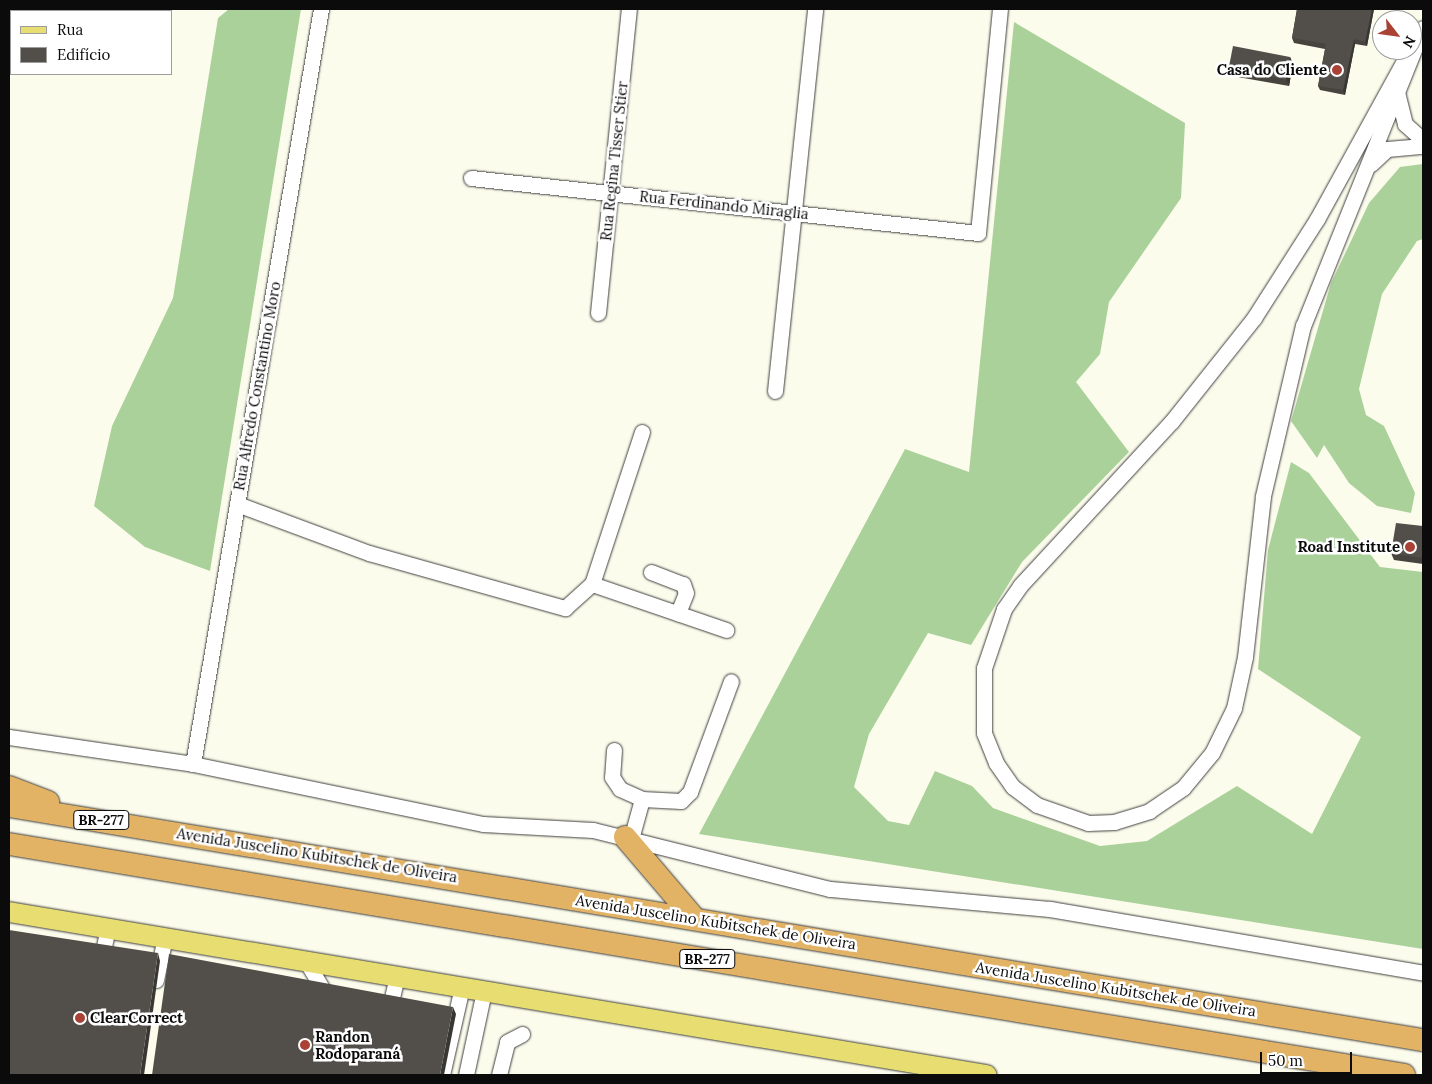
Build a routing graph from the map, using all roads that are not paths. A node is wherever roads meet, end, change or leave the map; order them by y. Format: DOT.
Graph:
graph roads {
  1 [pos="321,9"];
  2 [pos="630,9"];
  3 [pos="815,9"];
  4 [pos="1000,9"];
  5 [pos="1423,27"];
  6 [pos="1404,60"];
  7 [pos="1397,92"];
  8 [pos="1423,140"];
  9 [pos="1423,146"];
  10 [pos="471,178"];
  11 [pos="1356,189"];
  12 [pos="610,193"];
  13 [pos="794,213"];
  14 [pos="598,313"];
  15 [pos="775,391"];
  16 [pos="642,432"];
  17 [pos="237,504"];
  18 [pos="651,572"];
  19 [pos="592,584"];
  20 [pos="678,613"];
  21 [pos="726,630"];
  22 [pos="731,681"];
  23 [pos="9,737"];
  24 [pos="614,750"];
  25 [pos="193,764"];
  26 [pos="9,787"];
  27 [pos="642,799"];
  28 [pos="9,806"];
  29 [pos="96,819"];
  30 [pos="628,838"];
  31 [pos="9,844"];
  32 [pos="9,912"];
  33 [pos="694,918"];
  34 [pos="108,928"];
  35 [pos="165,937"];
  36 [pos="306,961"];
  37 [pos="100,967"];
  38 [pos="82,972"];
  39 [pos="114,973"];
  40 [pos="1423,973"];
  41 [pos="397,976"];
  42 [pos="462,987"];
  43 [pos="484,991"];
  44 [pos="153,997"];
  45 [pos="343,1008"];
  46 [pos="378,1027"];
  47 [pos="522,1034"];
  48 [pos="1423,1040"];
  49 [pos="442,1075"];
  50 [pos="466,1075"];
  51 [pos="499,1075"];
  52 [pos="986,1075"];
  53 [pos="1404,1075"];
  1 -- 17 [label="street, Rua Alfredo Constantino Moro"];
  2 -- 12 [label="street, Rua Regina Tisser Stier"];
  3 -- 13 [label="street"];
  4 -- 13 [label="street, Rua Ferdinando Miraglia"];
  5 -- 7 [label="street"];
  6 -- 11 [label="street"];
  7 -- 8 [label="street"];
  7 -- 11 [label="street"];
  9 -- 11 [label="street"];
  10 -- 12 [label="street, Rua Ferdinando Miraglia"];
  12 -- 13 [label="street, Rua Ferdinando Miraglia"];
  12 -- 14 [label="street, Rua Regina Tisser Stier"];
  13 -- 15 [label="street"];
  16 -- 19 [label="street"];
  17 -- 19 [label="street"];
  17 -- 25 [label="street, Rua Alfredo Constantino Moro"];
  18 -- 20 [label="street"];
  19 -- 20 [label="street"];
  20 -- 21 [label="street"];
  22 -- 27 [label="street"];
  23 -- 25 [label="street"];
  24 -- 27 [label="street"];
  25 -- 30 [label="street"];
  26 -- 29 [label="highway"];
  27 -- 30 [label="street"];
  28 -- 29 [label="highway, Avenida Juscelino Kubitschek de Oliveira / BR-277"];
  29 -- 33 [label="highway, Avenida Juscelino Kubitschek de Oliveira / BR-277"];
  30 -- 33 [label="highway"];
  30 -- 40 [label="street"];
  31 -- 53 [label="highway, BR-277"];
  32 -- 34 [label="main road"];
  33 -- 48 [label="highway, Avenida Juscelino Kubitschek de Oliveira / BR-277"];
  34 -- 35 [label="main road"];
  34 -- 37 [label="street"];
  35 -- 36 [label="main road"];
  35 -- 44 [label="street"];
  36 -- 41 [label="main road"];
  36 -- 45 [label="street"];
  37 -- 38 [label="street"];
  37 -- 39 [label="street"];
  41 -- 42 [label="main road"];
  41 -- 46 [label="street"];
  42 -- 43 [label="main road"];
  42 -- 49 [label="street"];
  43 -- 50 [label="street"];
  43 -- 52 [label="main road"];
  47 -- 51 [label="street"];
}
